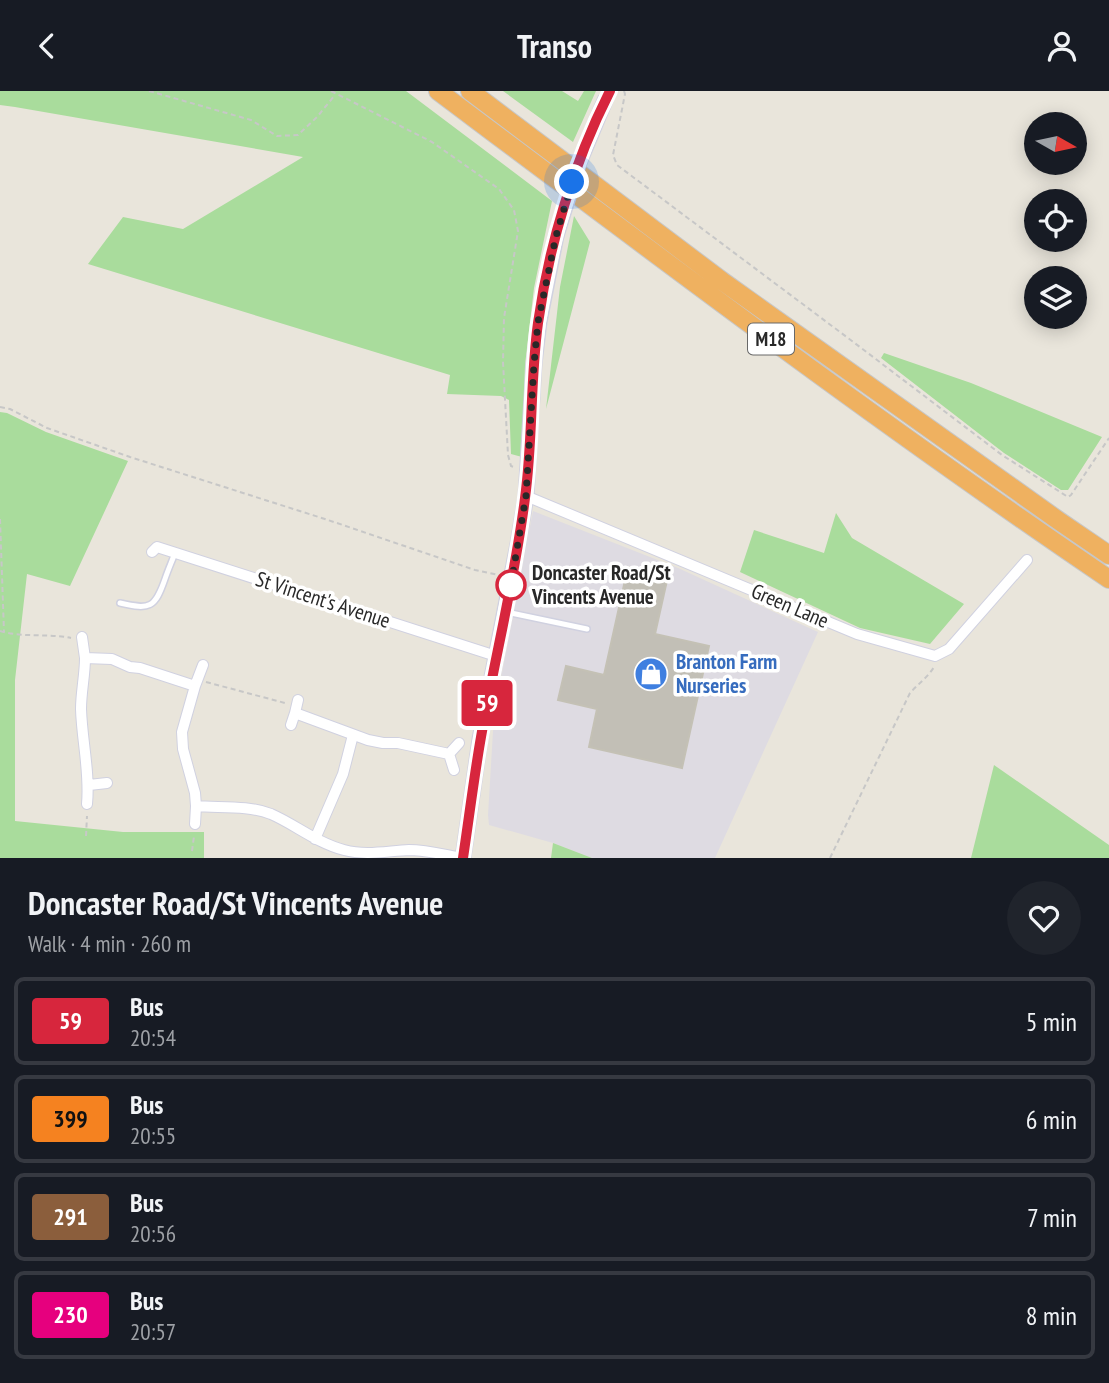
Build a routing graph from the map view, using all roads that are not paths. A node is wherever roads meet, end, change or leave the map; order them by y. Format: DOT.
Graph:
graph roads {
  1 [pos="438,91"];
  2 [pos="470,91"];
  3 [pos="608,95"];
  4 [pos="526,496"];
  5 [pos="155,546"];
  6 [pos="175,552"];
  7 [pos="1109,555"];
  8 [pos="1027,560"];
  9 [pos="1109,579"];
  10 [pos="120,603"];
  11 [pos="506,611"];
  12 [pos="587,629"];
  13 [pos="82,638"];
  14 [pos="496,656"];
  15 [pos="85,658"];
  16 [pos="203,665"];
  17 [pos="196,683"];
  18 [pos="291,725"];
  19 [pos="353,735"];
  20 [pos="459,743"];
  21 [pos="449,754"];
  22 [pos="454,769"];
  23 [pos="107,783"];
  24 [pos="89,785"];
  25 [pos="87,804"];
  26 [pos="195,806"];
  27 [pos="195,824"];
  28 [pos="315,839"];
  29 [pos="354,855"];
  30 [pos="463,858"];
  1 -- 9 [label="highway, M18"];
  2 -- 7 [label="highway, M18"];
  3 -- 4 [label="main road, bridge"];
  4 -- 8 [label="street, Green Lane"];
  4 -- 11 [label="main road"];
  5 -- 6 [label="street, St Vincent's Avenue"];
  6 -- 10 [label="lane"];
  6 -- 14 [label="street, St Vincent's Avenue"];
  11 -- 12 [label="lane"];
  11 -- 14 [label="main road"];
  13 -- 15 [label="street"];
  14 -- 30 [label="main road"];
  15 -- 17 [label="street"];
  15 -- 24 [label="street"];
  16 -- 17 [label="street"];
  17 -- 26 [label="street"];
  18 -- 19 [label="street"];
  19 -- 21 [label="street"];
  19 -- 28 [label="street"];
  20 -- 21 [label="street"];
  21 -- 22 [label="street"];
  23 -- 24 [label="street"];
  24 -- 25 [label="street"];
  26 -- 27 [label="street"];
  26 -- 28 [label="street"];
  28 -- 29 [label="street"];
  29 -- 30 [label="street"];
}
